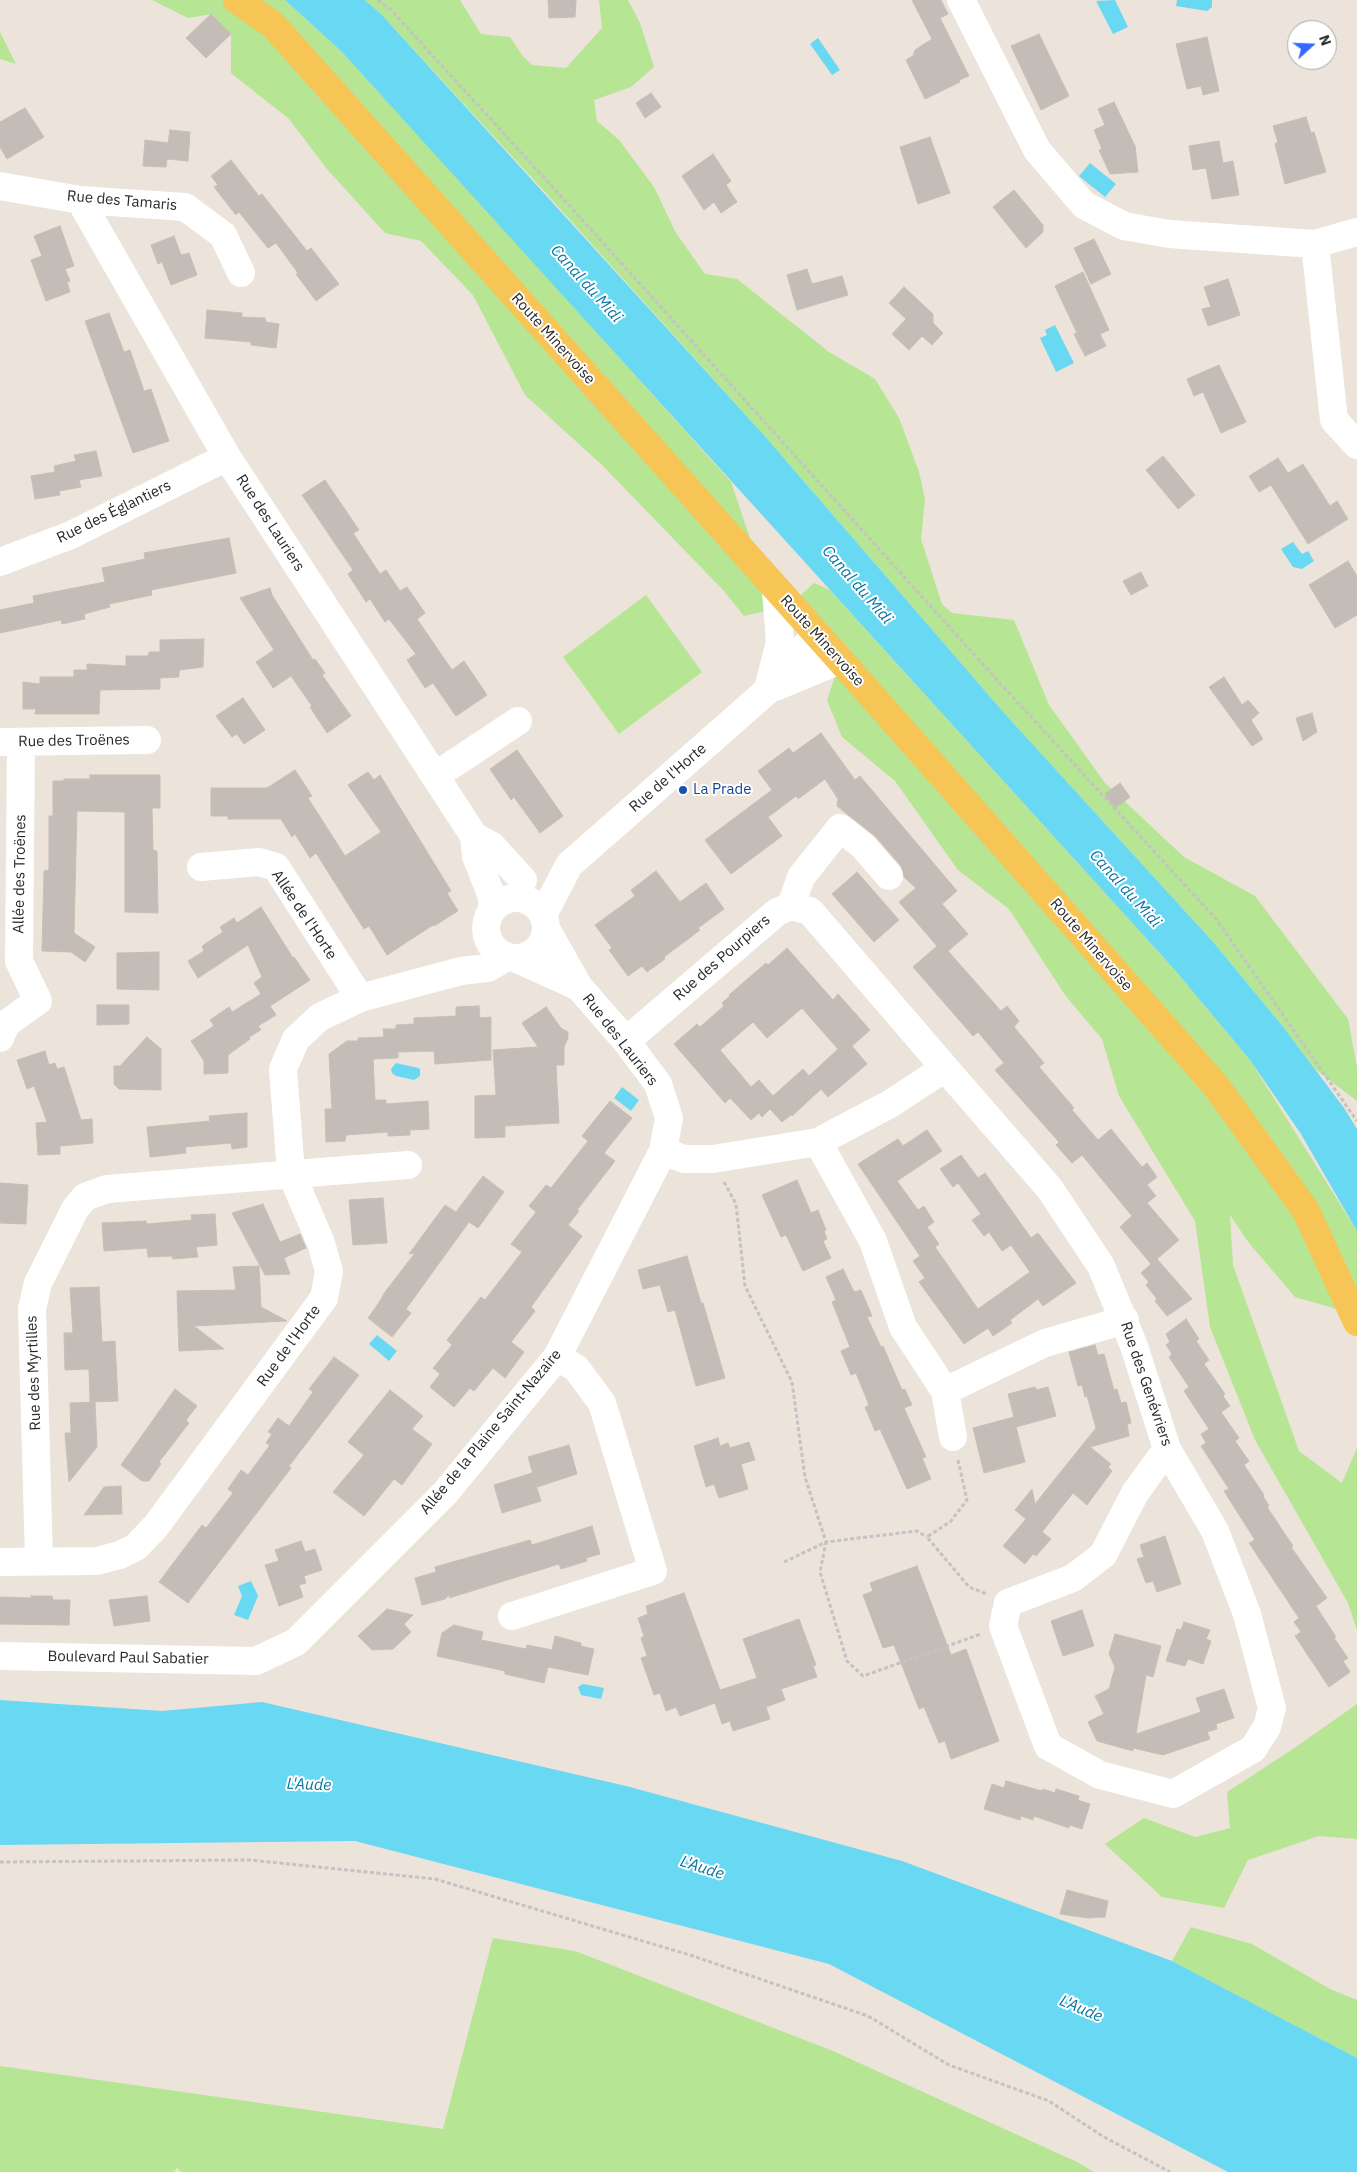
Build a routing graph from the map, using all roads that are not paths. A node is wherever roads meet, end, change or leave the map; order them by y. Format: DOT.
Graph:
graph roads {
  1 [pos="237,0"];
  2 [pos="961,0"];
  3 [pos="0,186"];
  4 [pos="80,200"];
  5 [pos="1357,232"];
  6 [pos="1315,244"];
  7 [pos="241,273"];
  8 [pos="1357,445"];
  9 [pos="227,457"];
  10 [pos="0,562"];
  11 [pos="776,591"];
  12 [pos="816,634"];
  13 [pos="840,660"];
  14 [pos="767,691"];
  15 [pos="518,721"];
  16 [pos="147,740"];
  17 [pos="10,742"];
  18 [pos="435,776"];
  19 [pos="474,836"];
  20 [pos="569,865"];
  21 [pos="201,867"];
  22 [pos="889,876"];
  23 [pos="522,889"];
  24 [pos="791,906"];
  25 [pos="489,921"];
  26 [pos="545,922"];
  27 [pos="511,958"];
  28 [pos="461,971"];
  29 [pos="579,987"];
  30 [pos="360,998"];
  31 [pos="0,1038"];
  32 [pos="626,1041"];
  33 [pos="945,1068"];
  34 [pos="818,1142"];
  35 [pos="663,1151"];
  36 [pos="408,1165"];
  37 [pos="291,1173"];
  38 [pos="1125,1320"];
  39 [pos="1357,1322"];
  40 [pos="557,1357"];
  41 [pos="946,1391"];
  42 [pos="953,1437"];
  43 [pos="1167,1449"];
  44 [pos="39,1561"];
  45 [pos="0,1562"];
  46 [pos="512,1616"];
  47 [pos="0,1656"];
  48 [pos="256,1660"];
  1 -- 11 [label="main road, Route Minervoise"];
  2 -- 6 [label="street"];
  3 -- 4 [label="street, Rue des Tamaris"];
  4 -- 7 [label="street, Rue des Tamaris"];
  4 -- 9 [label="street, Rue des Lauriers"];
  5 -- 6 [label="street"];
  6 -- 8 [label="street"];
  9 -- 10 [label="street, Rue des Églantiers"];
  9 -- 18 [label="street, Rue des Lauriers"];
  11 -- 12 [label="main road, Route Minervoise"];
  11 -- 14 [label="street"];
  12 -- 13 [label="main road, Route Minervoise"];
  12 -- 14 [label="street, Rue de l'Horte"];
  13 -- 14 [label="street, Rue de l'Horte"];
  13 -- 39 [label="main road, Route Minervoise"];
  14 -- 20 [label="street, Rue de l'Horte"];
  15 -- 18 [label="street"];
  16 -- 17 [label="street, Rue des Troënes"];
  17 -- 31 [label="street, Allée des Troënes"];
  18 -- 19 [label="street, Rue des Lauriers"];
  19 -- 23 [label="street, Rue des Lauriers"];
  19 -- 25 [label="street, Rue des Lauriers"];
  20 -- 23 [label="street, Rue de l'Horte"];
  20 -- 26 [label="street, Rue de l'Horte"];
  21 -- 30 [label="street, Allée de l'Horte"];
  22 -- 24 [label="street"];
  23 -- 25 [label="street"];
  23 -- 26 [label="street"];
  24 -- 32 [label="street, Rue des Pourpiers"];
  24 -- 33 [label="street, Rue des Genévriers"];
  25 -- 27 [label="street"];
  25 -- 28 [label="street"];
  26 -- 27 [label="street"];
  26 -- 29 [label="street, Rue des Lauriers"];
  27 -- 28 [label="street, Rue de l'Horte"];
  27 -- 29 [label="street, Rue des Lauriers"];
  28 -- 30 [label="street, Rue de l'Horte"];
  29 -- 32 [label="street, Rue des Lauriers"];
  30 -- 37 [label="street, Rue de l'Horte"];
  32 -- 35 [label="street, Rue des Lauriers"];
  33 -- 34 [label="street"];
  33 -- 38 [label="street, Rue des Genévriers"];
  34 -- 35 [label="street"];
  34 -- 41 [label="street"];
  35 -- 40 [label="street, Allée de la Plaine Saint-Nazaire"];
  36 -- 37 [label="street, Rue des Myrtilles"];
  37 -- 44 [label="street, Rue de l'Horte"];
  37 -- 44 [label="street, Rue des Myrtilles"];
  38 -- 41 [label="street"];
  38 -- 43 [label="street, Rue des Genévriers"];
  40 -- 46 [label="street"];
  40 -- 48 [label="street, Allée de la Plaine Saint-Nazaire"];
  41 -- 42 [label="street"];
  43 -- 43 [label="street, Rue des Genévriers"];
  44 -- 45 [label="street, Rue de l'Horte"];
  47 -- 48 [label="street, Boulevard Paul Sabatier"];
}
